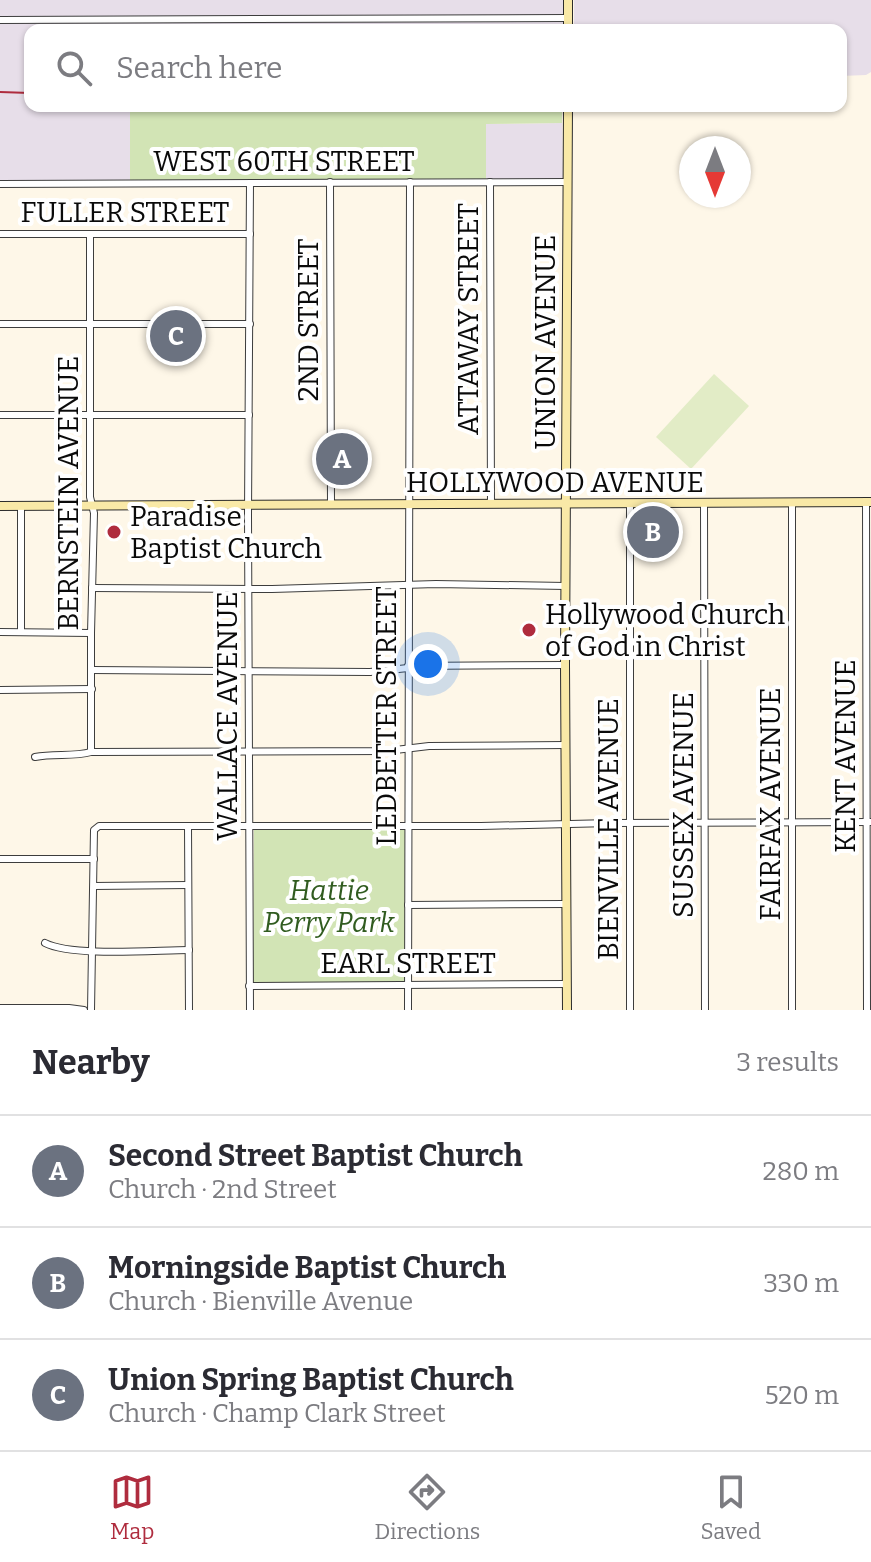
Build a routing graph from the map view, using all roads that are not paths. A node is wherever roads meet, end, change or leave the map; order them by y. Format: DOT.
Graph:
graph roads {
  1 [pos="568,0"];
  2 [pos="568,18"];
  3 [pos="0,20"];
  4 [pos="568,24"];
  5 [pos="568,112"];
  6 [pos="330,182"];
  7 [pos="410,182"];
  8 [pos="490,182"];
  9 [pos="568,182"];
  10 [pos="250,183"];
  11 [pos="0,184"];
  12 [pos="0,234"];
  13 [pos="90,234"];
  14 [pos="250,234"];
  15 [pos="0,324"];
  16 [pos="90,324"];
  17 [pos="250,324"];
  18 [pos="0,415"];
  19 [pos="90,415"];
  20 [pos="249,415"];
  21 [pos="869,502"];
  22 [pos="567,503"];
  23 [pos="630,503"];
  24 [pos="704,503"];
  25 [pos="792,503"];
  26 [pos="331,504"];
  27 [pos="411,504"];
  28 [pos="491,504"];
  29 [pos="93,505"];
  30 [pos="249,505"];
  31 [pos="0,506"];
  32 [pos="21,506"];
  33 [pos="408,586"];
  34 [pos="566,586"];
  35 [pos="92,588"];
  36 [pos="248,588"];
  37 [pos="0,632"];
  38 [pos="21,632"];
  39 [pos="91,633"];
  40 [pos="565,665"];
  41 [pos="408,667"];
  42 [pos="92,670"];
  43 [pos="249,670"];
  44 [pos="92,689"];
  45 [pos="0,690"];
  46 [pos="565,745"];
  47 [pos="408,748"];
  48 [pos="249,751"];
  49 [pos="91,752"];
  50 [pos="35,757"];
  51 [pos="705,822"];
  52 [pos="792,822"];
  53 [pos="869,822"];
  54 [pos="630,823"];
  55 [pos="565,825"];
  56 [pos="188,826"];
  57 [pos="249,826"];
  58 [pos="408,826"];
  59 [pos="0,859"];
  60 [pos="94,859"];
  61 [pos="188,885"];
  62 [pos="94,886"];
  63 [pos="566,904"];
  64 [pos="408,905"];
  65 [pos="45,943"];
  66 [pos="189,950"];
  67 [pos="92,951"];
  68 [pos="567,984"];
  69 [pos="408,985"];
  70 [pos="249,986"];
  71 [pos="0,1008"];
  72 [pos="84,1010"];
  73 [pos="91,1010"];
  74 [pos="189,1010"];
  75 [pos="250,1010"];
  76 [pos="408,1010"];
  77 [pos="567,1010"];
  78 [pos="630,1010"];
  79 [pos="705,1010"];
  80 [pos="792,1010"];
  81 [pos="867,1010"];
  1 -- 2 [label="street"];
  2 -- 3 [label="street"];
  2 -- 4 [label="street"];
  5 -- 9 [label="street, UNION AVENUE"];
  6 -- 7 [label="street, WEST 60TH STREET"];
  6 -- 10 [label="street, WEST 60TH STREET"];
  6 -- 26 [label="street, 2ND STREET"];
  7 -- 8 [label="street, WEST 60TH STREET"];
  7 -- 27 [label="street, LEDBETTER STREET"];
  8 -- 9 [label="street, WEST 60TH STREET"];
  8 -- 28 [label="street, ATTAWAY STREET"];
  9 -- 22 [label="street, UNION AVENUE"];
  10 -- 11 [label="street, WEST 60TH STREET"];
  10 -- 14 [label="street, WALLACE AVENUE"];
  12 -- 13 [label="street, FULLER STREET"];
  13 -- 14 [label="street, FULLER STREET"];
  13 -- 16 [label="street, BERNSTEIN AVENUE"];
  14 -- 17 [label="street, WALLACE AVENUE"];
  15 -- 16 [label="street"];
  16 -- 17 [label="street"];
  16 -- 19 [label="street, BERNSTEIN AVENUE"];
  17 -- 20 [label="street, WALLACE AVENUE"];
  18 -- 19 [label="street"];
  19 -- 20 [label="street"];
  19 -- 29 [label="street, BERNSTEIN AVENUE"];
  20 -- 30 [label="street, WALLACE AVENUE"];
  21 -- 25 [label="street, HOLLYWOOD AVENUE"];
  21 -- 53 [label="street, KENT AVENUE"];
  22 -- 23 [label="street, HOLLYWOOD AVENUE"];
  22 -- 28 [label="street, HOLLYWOOD AVENUE"];
  22 -- 34 [label="street, UNION AVENUE"];
  23 -- 24 [label="street, HOLLYWOOD AVENUE"];
  23 -- 54 [label="street, BIENVILLE AVENUE"];
  24 -- 25 [label="street, HOLLYWOOD AVENUE"];
  24 -- 51 [label="street, SUSSEX AVENUE"];
  25 -- 52 [label="street, FAIRFAX AVENUE"];
  26 -- 27 [label="street, HOLLYWOOD AVENUE"];
  26 -- 30 [label="street, HOLLYWOOD AVENUE"];
  27 -- 28 [label="street, HOLLYWOOD AVENUE"];
  27 -- 33 [label="street, LEDBETTER STREET"];
  29 -- 30 [label="street, HOLLYWOOD AVENUE"];
  29 -- 32 [label="street, HOLLYWOOD AVENUE"];
  29 -- 35 [label="street, BERNSTEIN AVENUE"];
  30 -- 36 [label="street, WALLACE AVENUE"];
  31 -- 32 [label="street, HOLLYWOOD AVENUE"];
  32 -- 38 [label="street"];
  33 -- 34 [label="street"];
  33 -- 36 [label="street"];
  33 -- 41 [label="street, LEDBETTER STREET"];
  34 -- 40 [label="street, UNION AVENUE"];
  35 -- 36 [label="street"];
  35 -- 39 [label="street, BERNSTEIN AVENUE"];
  36 -- 43 [label="street, WALLACE AVENUE"];
  37 -- 38 [label="street"];
  38 -- 39 [label="street"];
  39 -- 42 [label="street, BERNSTEIN AVENUE"];
  40 -- 41 [label="street"];
  40 -- 46 [label="street, UNION AVENUE"];
  41 -- 43 [label="street"];
  41 -- 47 [label="street, LEDBETTER STREET"];
  42 -- 43 [label="street"];
  42 -- 44 [label="street, BERNSTEIN AVENUE"];
  43 -- 48 [label="street, WALLACE AVENUE"];
  44 -- 45 [label="street"];
  44 -- 49 [label="street, BERNSTEIN AVENUE"];
  46 -- 47 [label="street"];
  46 -- 55 [label="street, UNION AVENUE"];
  47 -- 48 [label="street"];
  47 -- 58 [label="street, LEDBETTER STREET"];
  48 -- 49 [label="street"];
  48 -- 57 [label="street, WALLACE AVENUE"];
  49 -- 50 [label="street"];
  51 -- 52 [label="street"];
  51 -- 54 [label="street"];
  51 -- 79 [label="street, SUSSEX AVENUE"];
  52 -- 53 [label="street"];
  52 -- 80 [label="street, FAIRFAX AVENUE"];
  53 -- 81 [label="street, KENT AVENUE"];
  54 -- 55 [label="street"];
  54 -- 78 [label="street, BIENVILLE AVENUE"];
  55 -- 58 [label="street"];
  55 -- 63 [label="street, UNION AVENUE"];
  56 -- 57 [label="street"];
  56 -- 60 [label="street"];
  56 -- 61 [label="street"];
  57 -- 58 [label="street"];
  57 -- 70 [label="street, WALLACE AVENUE"];
  58 -- 64 [label="street, LEDBETTER STREET"];
  59 -- 60 [label="street"];
  60 -- 62 [label="street"];
  61 -- 62 [label="street"];
  61 -- 66 [label="street"];
  62 -- 67 [label="street"];
  63 -- 64 [label="street"];
  63 -- 68 [label="street, UNION AVENUE"];
  64 -- 69 [label="street, LEDBETTER STREET"];
  65 -- 67 [label="street"];
  66 -- 67 [label="street"];
  66 -- 74 [label="street"];
  67 -- 73 [label="street"];
  68 -- 69 [label="street, EARL STREET"];
  68 -- 77 [label="street, UNION AVENUE"];
  69 -- 70 [label="street, EARL STREET"];
  69 -- 76 [label="street, LEDBETTER STREET"];
  70 -- 75 [label="street, WALLACE AVENUE"];
  71 -- 72 [label="street"];
}
